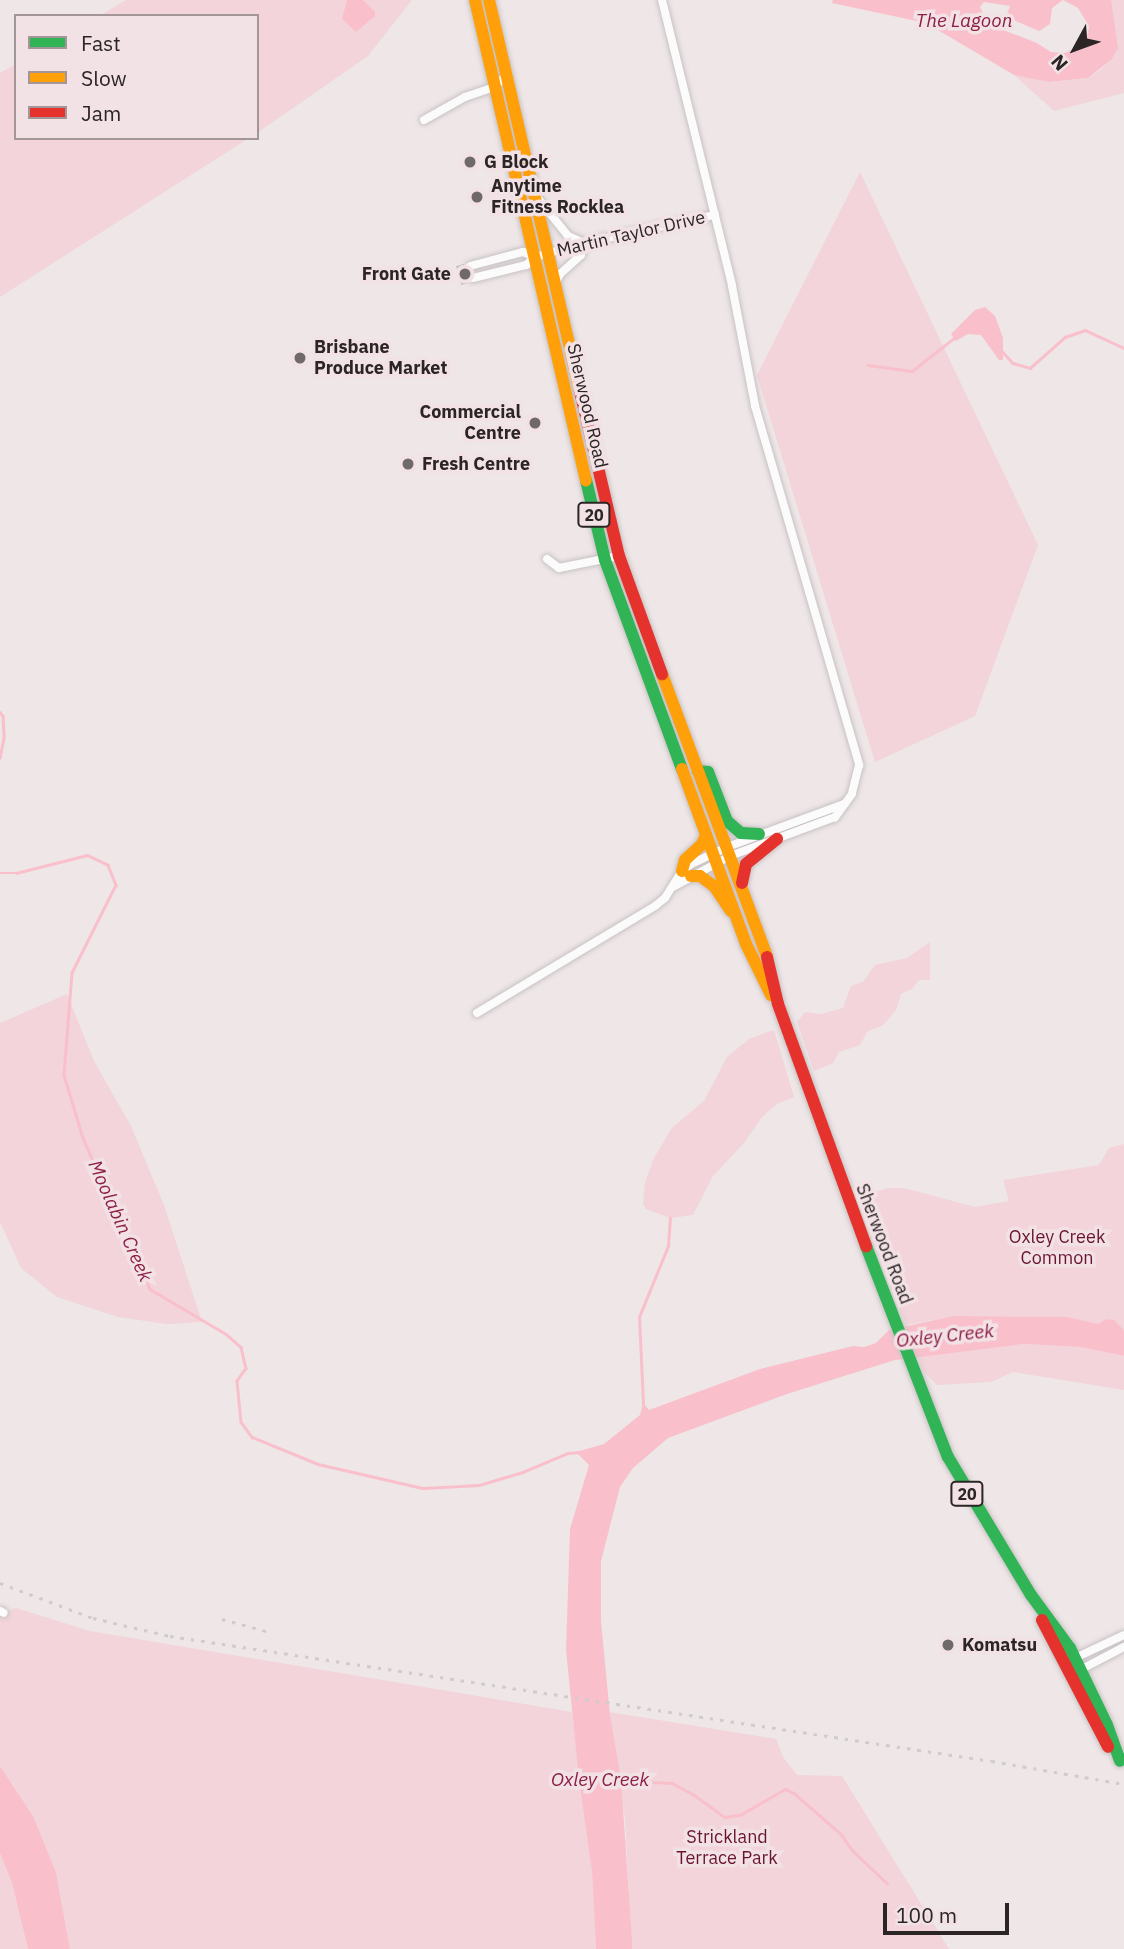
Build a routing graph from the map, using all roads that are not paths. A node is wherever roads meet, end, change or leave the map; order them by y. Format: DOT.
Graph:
graph roads {
  1 [pos="475,0"];
  2 [pos="489,0"];
  3 [pos="662,0"];
  4 [pos="506,76"];
  5 [pos="494,87"];
  6 [pos="424,120"];
  7 [pos="534,194"];
  8 [pos="715,215"];
  9 [pos="584,243"];
  10 [pos="541,255"];
  11 [pos="470,267"];
  12 [pos="473,278"];
  13 [pos="555,285"];
  14 [pos="619,556"];
  15 [pos="547,558"];
  16 [pos="605,560"];
  17 [pos="698,771"];
  18 [pos="844,804"];
  19 [pos="759,834"];
  20 [pos="706,835"];
  21 [pos="777,839"];
  22 [pos="728,851"];
  23 [pos="715,858"];
  24 [pos="686,873"];
  25 [pos="741,887"];
  26 [pos="736,916"];
  27 [pos="778,1003"];
  28 [pos="477,1013"];
  29 [pos="1124,1635"];
  30 [pos="1124,1647"];
  31 [pos="1074,1666"];
  32 [pos="1122,1764"];
  1 -- 5 [label="main road, Sherwood Road / 20"];
  2 -- 4 [label="main road, Sherwood Road / 20"];
  3 -- 8 [label="street"];
  4 -- 5 [label="street"];
  4 -- 7 [label="main road, Sherwood Road / 20"];
  5 -- 6 [label="street"];
  5 -- 10 [label="main road, Sherwood Road / 20"];
  7 -- 9 [label="street"];
  7 -- 10 [label="main road, Sherwood Road / 20"];
  8 -- 9 [label="street, Martin Taylor Drive"];
  8 -- 18 [label="street"];
  9 -- 10 [label="street, Martin Taylor Drive"];
  9 -- 13 [label="street"];
  10 -- 11 [label="street"];
  10 -- 12 [label="street"];
  10 -- 13 [label="main road, Sherwood Road / 20"];
  10 -- 16 [label="main road, Sherwood Road / 20"];
  13 -- 14 [label="main road, Sherwood Road / 20"];
  14 -- 16 [label="street"];
  14 -- 17 [label="main road, Sherwood Road / 20"];
  15 -- 16 [label="street"];
  16 -- 20 [label="main road, Sherwood Road / 20"];
  17 -- 19 [label="main road"];
  17 -- 22 [label="main road, Sherwood Road / 20"];
  18 -- 19 [label="street"];
  18 -- 21 [label="street"];
  19 -- 22 [label="street"];
  20 -- 23 [label="main road, Sherwood Road / 20"];
  20 -- 24 [label="main road"];
  21 -- 22 [label="street"];
  21 -- 25 [label="main road"];
  22 -- 23 [label="street"];
  22 -- 25 [label="main road, Sherwood Road / 20"];
  23 -- 24 [label="street"];
  23 -- 26 [label="main road, Sherwood Road / 20"];
  24 -- 26 [label="main road"];
  24 -- 28 [label="street"];
  25 -- 27 [label="main road, Sherwood Road / 20"];
  26 -- 27 [label="main road, Sherwood Road / 20"];
  27 -- 31 [label="main road, Sherwood Road / 20"];
  29 -- 31 [label="street"];
  30 -- 31 [label="street"];
  31 -- 32 [label="main road, Sherwood Road / 20"];
}
